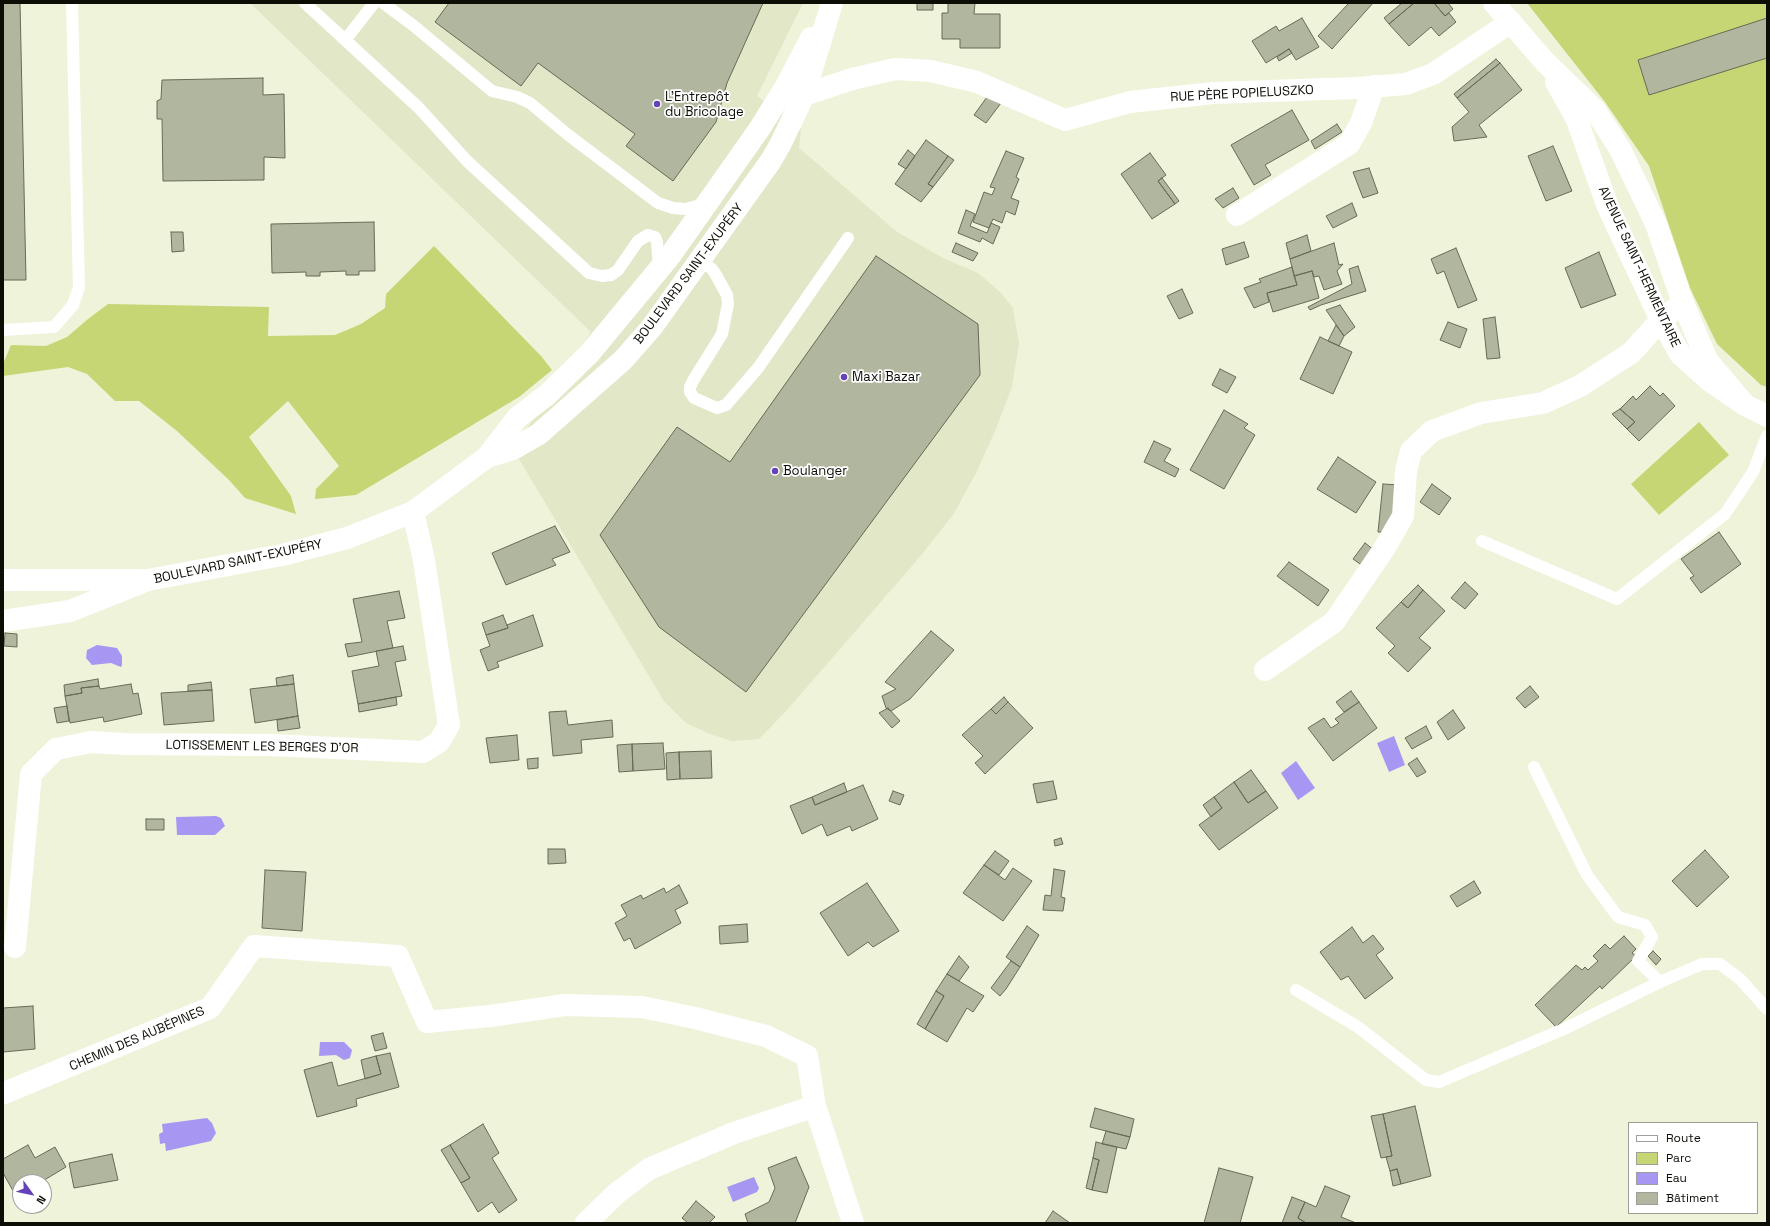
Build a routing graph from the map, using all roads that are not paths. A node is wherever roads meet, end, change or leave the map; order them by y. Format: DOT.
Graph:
graph roads {
  1 [pos="72,3"];
  2 [pos="305,3"];
  3 [pos="374,3"];
  4 [pos="383,3"];
  5 [pos="828,3"];
  6 [pos="832,3"];
  7 [pos="1494,3"];
  8 [pos="1511,22"];
  9 [pos="346,39"];
  10 [pos="1545,62"];
  11 [pos="1374,86"];
  12 [pos="804,95"];
  13 [pos="715,194"];
  14 [pos="673,208"];
  15 [pos="1237,215"];
  16 [pos="694,223"];
  17 [pos="848,238"];
  18 [pos="701,261"];
  19 [pos="659,269"];
  20 [pos="1683,303"];
  21 [pos="1661,320"];
  22 [pos="3,330"];
  23 [pos="1745,405"];
  24 [pos="1767,416"];
  25 [pos="1767,436"];
  26 [pos="487,457"];
  27 [pos="412,512"];
  28 [pos="1482,541"];
  29 [pos="3,580"];
  30 [pos="148,580"];
  31 [pos="3,621"];
  32 [pos="1265,670"];
  33 [pos="1534,767"];
  34 [pos="15,947"];
  35 [pos="1660,982"];
  36 [pos="1296,990"];
  37 [pos="1767,1009"];
  38 [pos="4,1094"];
  39 [pos="815,1106"];
  40 [pos="586,1223"];
  41 [pos="854,1223"];
  1 -- 22 [label="lane"];
  2 -- 9 [label="lane"];
  3 -- 9 [label="lane"];
  4 -- 14 [label="lane"];
  5 -- 13 [label="street"];
  6 -- 12 [label="street, BOULEVARD SAINT-EXUPÉRY"];
  7 -- 8 [label="street, AVENUE SAINT-HERMENTAIRE"];
  8 -- 10 [label="street, AVENUE SAINT-HERMENTAIRE"];
  8 -- 11 [label="street, RUE PÈRE POPIELUSZKO"];
  9 -- 19 [label="lane"];
  10 -- 20 [label="street, AVENUE SAINT-HERMENTAIRE"];
  10 -- 21 [label="street, AVENUE SAINT-HERMENTAIRE"];
  11 -- 12 [label="street, RUE PÈRE POPIELUSZKO"];
  11 -- 15 [label="street"];
  12 -- 18 [label="street, BOULEVARD SAINT-EXUPÉRY"];
  13 -- 14 [label="lane"];
  13 -- 16 [label="street"];
  14 -- 16 [label="lane"];
  16 -- 18 [label="street"];
  16 -- 19 [label="street"];
  17 -- 18 [label="lane"];
  18 -- 26 [label="street, BOULEVARD SAINT-EXUPÉRY"];
  19 -- 26 [label="street"];
  20 -- 21 [label="street"];
  20 -- 23 [label="street, AVENUE SAINT-HERMENTAIRE"];
  21 -- 23 [label="street, AVENUE SAINT-HERMENTAIRE"];
  21 -- 32 [label="street"];
  23 -- 24 [label="street, AVENUE SAINT-HERMENTAIRE"];
  25 -- 28 [label="lane"];
  26 -- 27 [label="street, BOULEVARD SAINT-EXUPÉRY"];
  27 -- 30 [label="street, BOULEVARD SAINT-EXUPÉRY"];
  27 -- 34 [label="street, LOTISSEMENT LES BERGES D'OR"];
  29 -- 30 [label="street, BOULEVARD SAINT-EXUPÉRY"];
  30 -- 31 [label="street"];
  33 -- 35 [label="lane"];
  35 -- 36 [label="lane"];
  35 -- 37 [label="lane"];
  38 -- 39 [label="street, CHEMIN DES AUBÉPINES"];
  39 -- 40 [label="street"];
  39 -- 41 [label="street, CHEMIN DES AUBÉPINES"];
}
